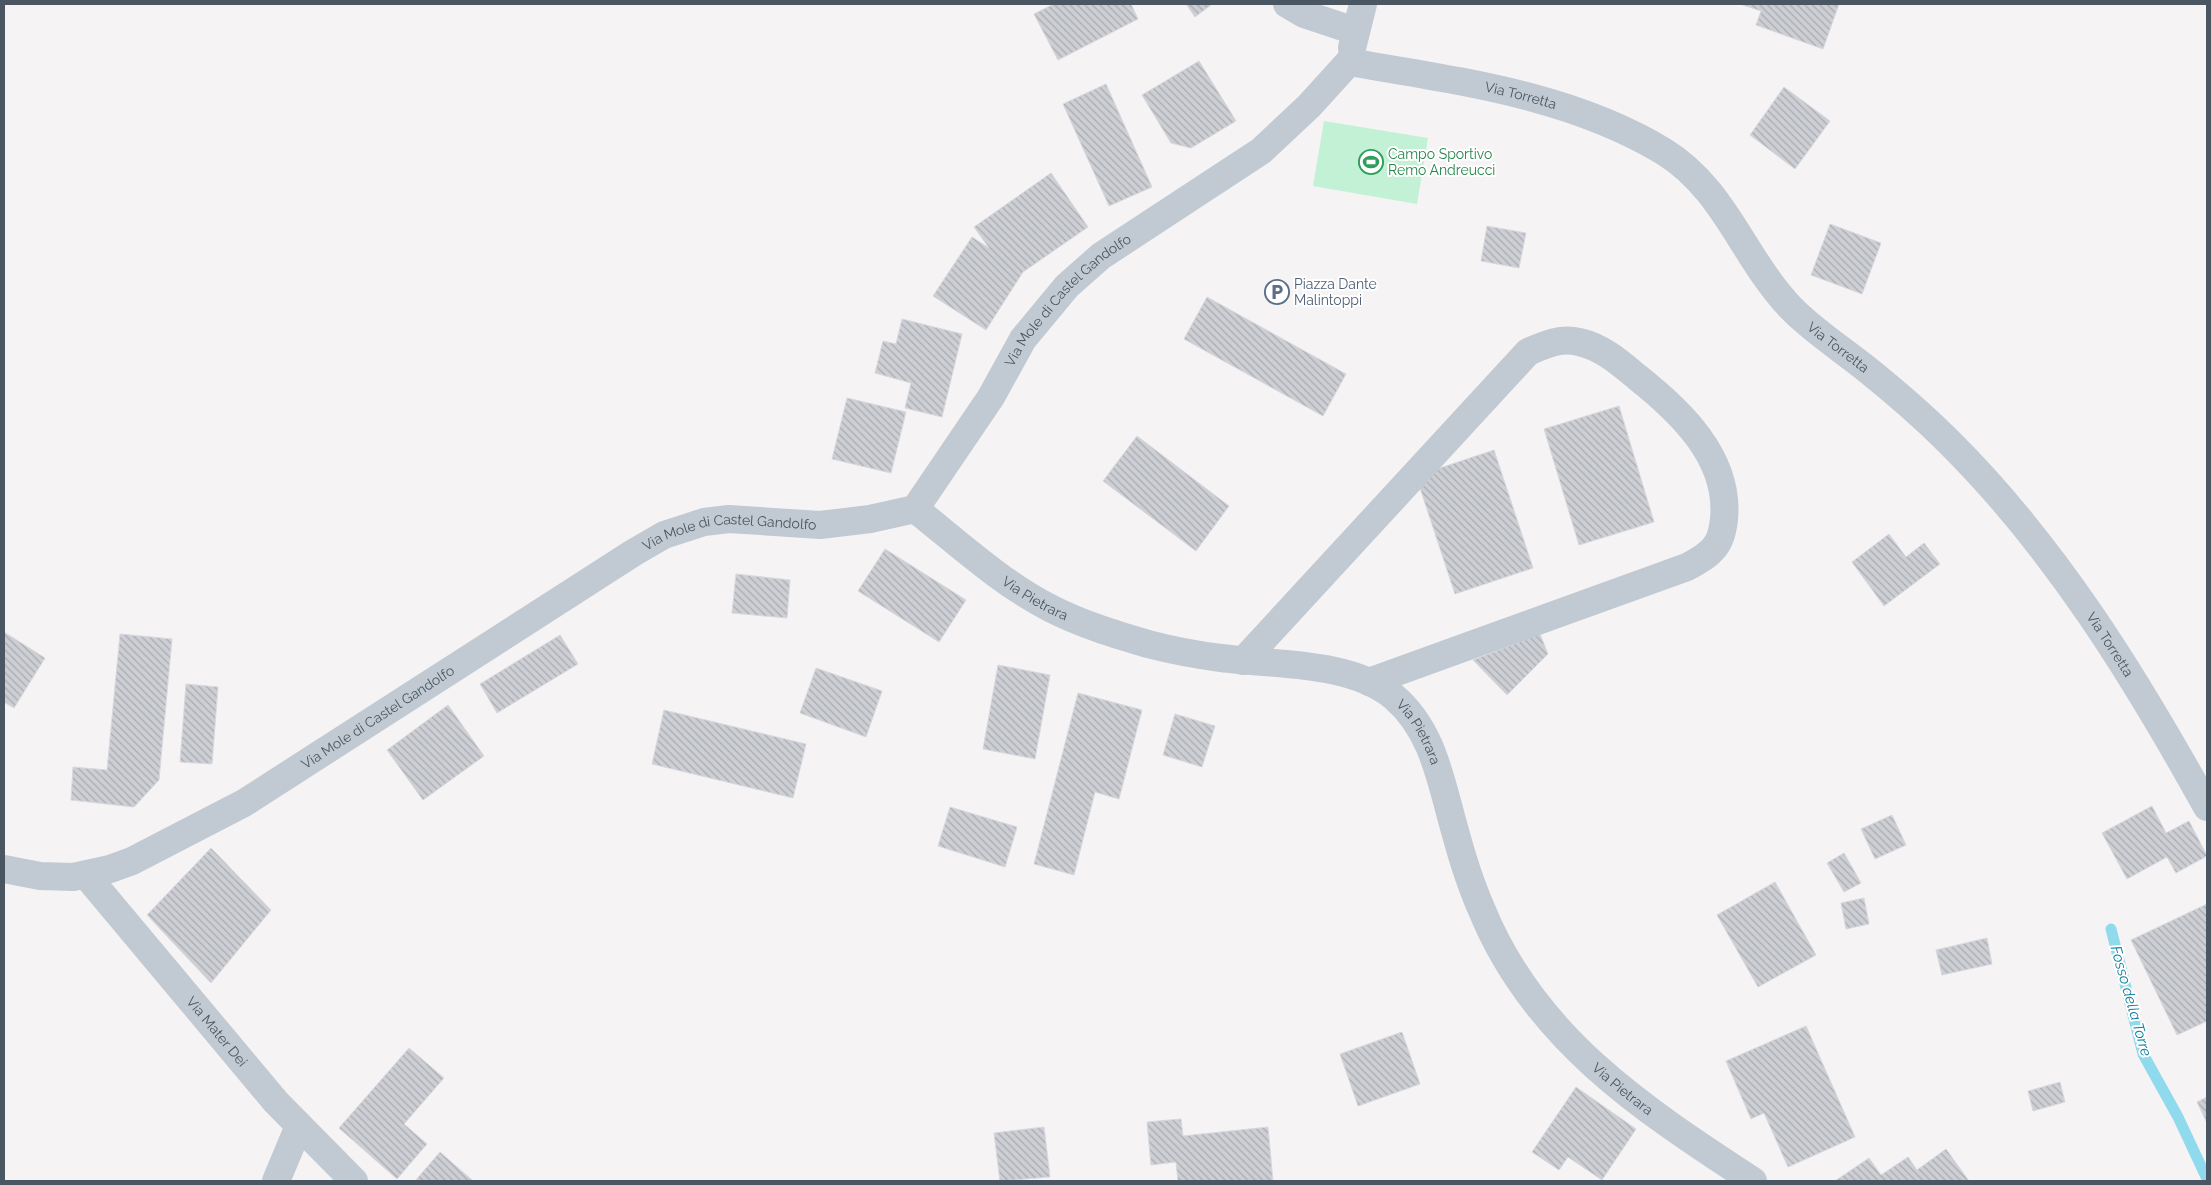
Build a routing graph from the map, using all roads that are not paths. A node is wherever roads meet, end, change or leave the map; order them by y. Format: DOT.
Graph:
graph roads {
  1 [pos="1287,4"];
  2 [pos="1362,4"];
  3 [pos="1355,30"];
  4 [pos="1349,62"];
  5 [pos="915,508"];
  6 [pos="1243,660"];
  7 [pos="1370,682"];
  8 [pos="2207,807"];
  9 [pos="4,869"];
  10 [pos="86,875"];
  11 [pos="299,1126"];
  12 [pos="1734,1174"];
  13 [pos="276,1181"];
  14 [pos="354,1181"];
  15 [pos="1753,1181"];
  1 -- 3 [label="street"];
  2 -- 3 [label="street"];
  3 -- 4 [label="street"];
  4 -- 5 [label="street, Via Mole di Castel Gandolfo"];
  4 -- 8 [label="street, Via Torretta"];
  5 -- 6 [label="street, Via Pietrara"];
  5 -- 10 [label="street, Via Mole di Castel Gandolfo"];
  6 -- 7 [label="street, Via Pietrara"];
  6 -- 7 [label="street"];
  7 -- 12 [label="street, Via Pietrara"];
  9 -- 10 [label="street, Via Mole di Castel Gandolfo"];
  10 -- 11 [label="street, Via Mater Dei"];
  11 -- 13 [label="street"];
  11 -- 14 [label="street, Via Mater Dei"];
  12 -- 15 [label="street, Via Pietrara"];
}
